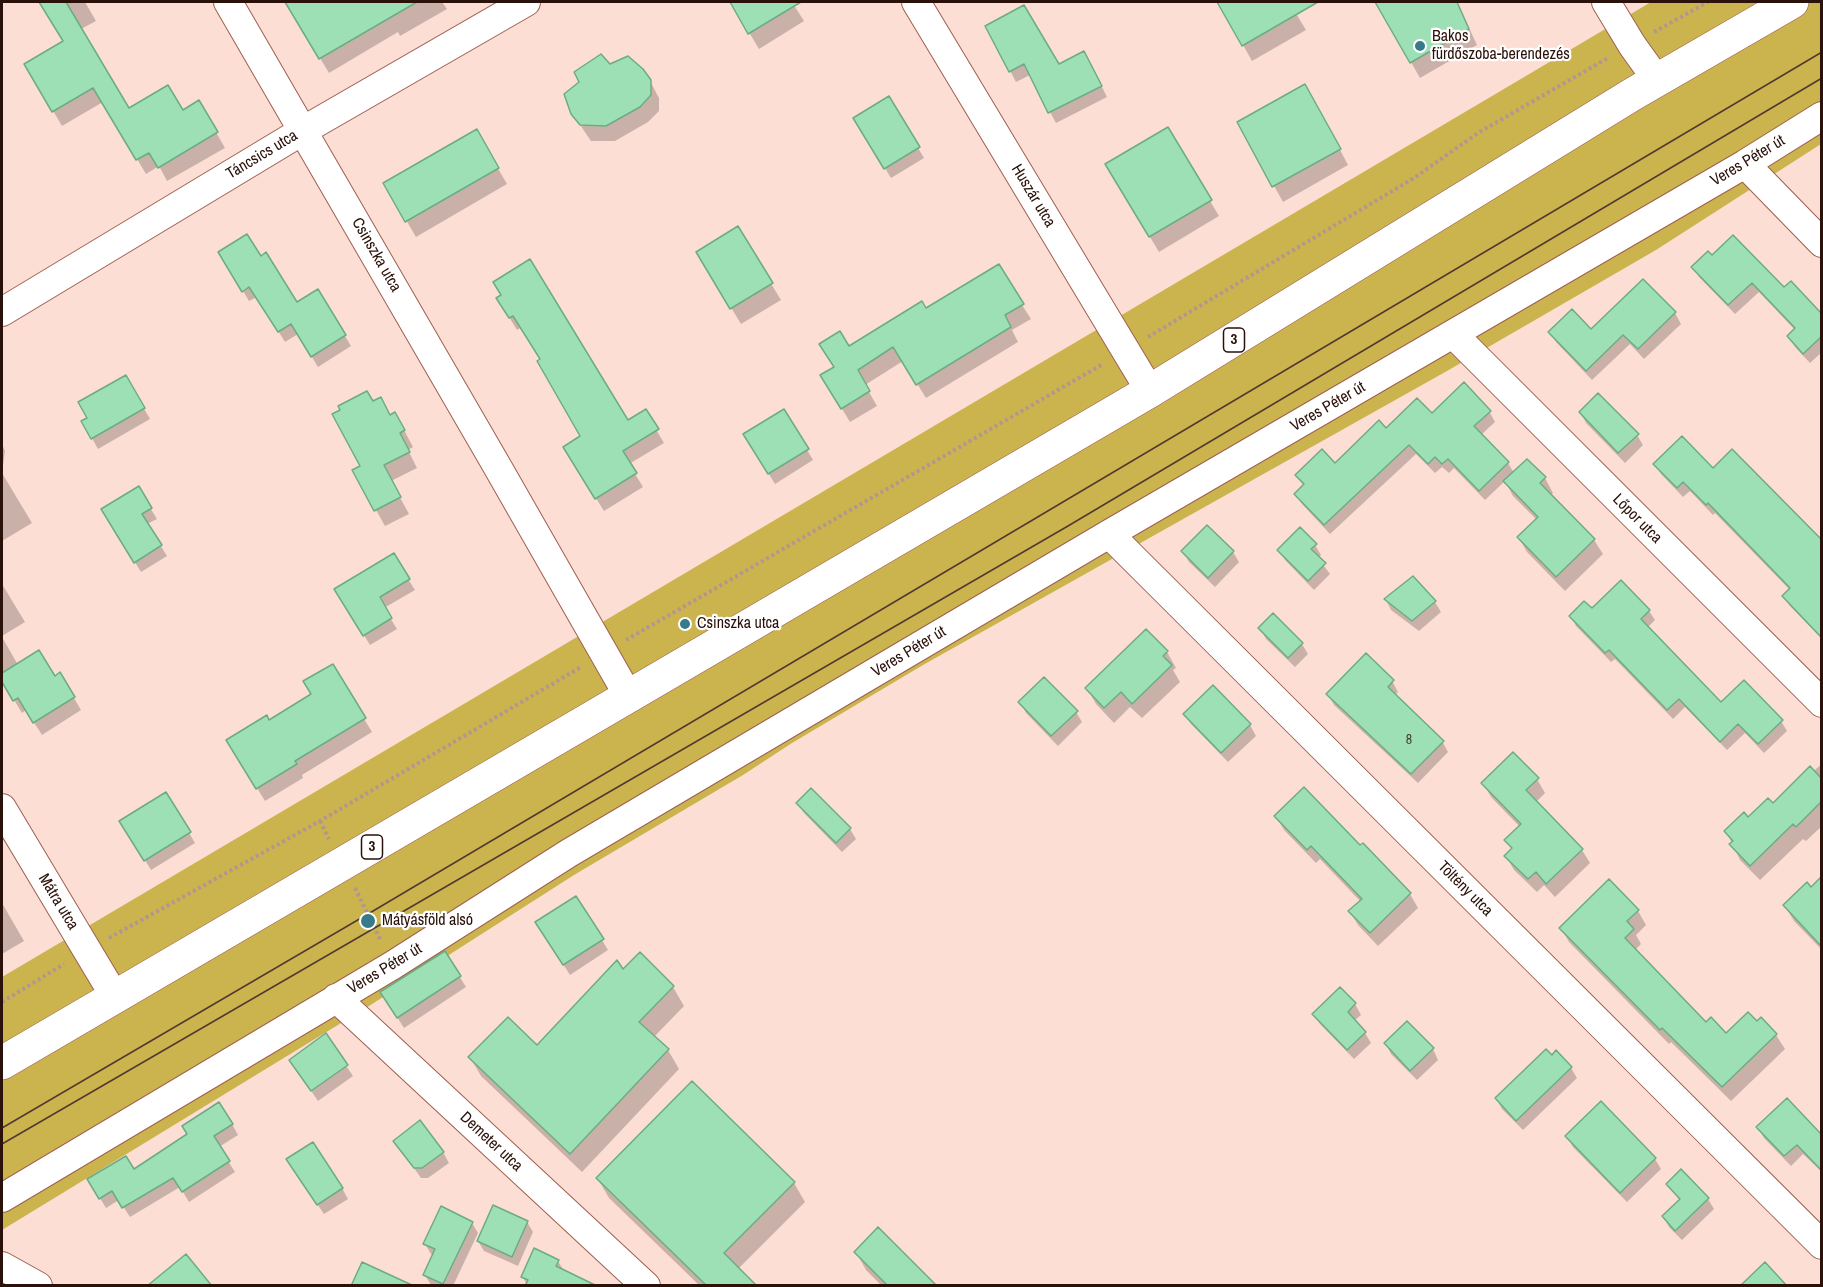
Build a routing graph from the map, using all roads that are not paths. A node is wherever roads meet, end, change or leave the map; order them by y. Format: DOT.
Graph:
graph roads {
  1 [pos="228,2"];
  2 [pos="526,2"];
  3 [pos="915,2"];
  4 [pos="1606,2"];
  5 [pos="1792,2"];
  6 [pos="1657,80"];
  7 [pos="1821,116"];
  8 [pos="304,130"];
  9 [pos="1745,164"];
  10 [pos="1821,243"];
  11 [pos="2,312"];
  12 [pos="1453,334"];
  13 [pos="1150,391"];
  14 [pos="1109,534"];
  15 [pos="629,697"];
  16 [pos="1821,703"];
  17 [pos="2,808"];
  18 [pos="115,997"];
  19 [pos="336,998"];
  20 [pos="2,1064"];
  21 [pos="2,1198"];
  22 [pos="1821,1245"];
  23 [pos="2,1266"];
  24 [pos="38,1286"];
  25 [pos="646,1286"];
  1 -- 8 [label="street, Csinszka utca"];
  2 -- 8 [label="street, Táncsics utca"];
  3 -- 13 [label="street, Huszár utca"];
  4 -- 6 [label="street"];
  5 -- 6 [label="main road, 3"];
  6 -- 13 [label="main road, 3"];
  7 -- 9 [label="street, Veres Péter út"];
  8 -- 11 [label="street, Táncsics utca"];
  8 -- 15 [label="street, Csinszka utca"];
  9 -- 10 [label="street"];
  9 -- 12 [label="street, Veres Péter út"];
  12 -- 14 [label="street, Veres Péter út"];
  12 -- 16 [label="street, Lőpor utca"];
  13 -- 15 [label="main road, 3"];
  14 -- 19 [label="street, Veres Péter út"];
  14 -- 22 [label="street, Töltény utca"];
  15 -- 18 [label="main road, 3"];
  17 -- 18 [label="street, Mátra utca"];
  18 -- 20 [label="main road, 3"];
  19 -- 21 [label="street, Veres Péter út"];
  19 -- 25 [label="street, Demeter utca"];
  23 -- 24 [label="street"];
}
